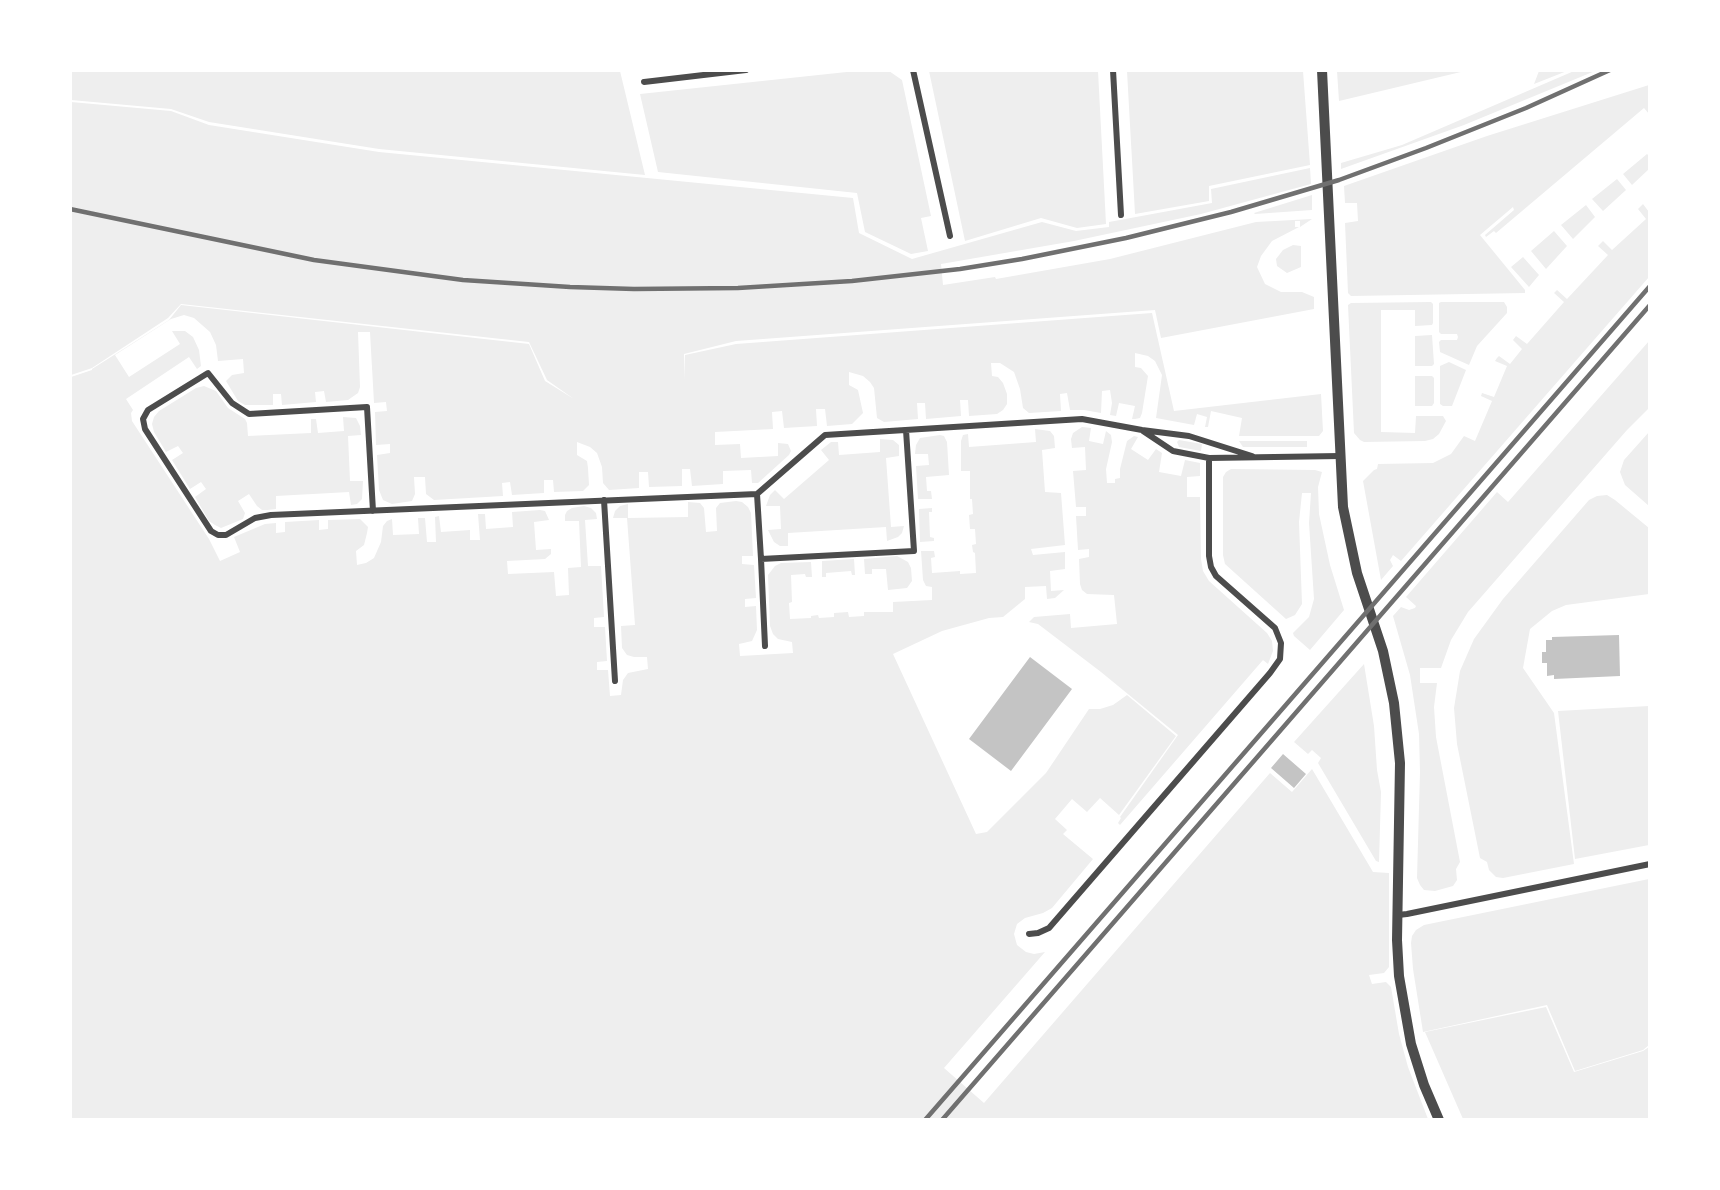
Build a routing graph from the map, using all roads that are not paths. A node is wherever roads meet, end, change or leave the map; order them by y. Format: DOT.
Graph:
graph roads {
  1 [pos="746,70"];
  2 [pos="913,70"];
  3 [pos="1113,70"];
  4 [pos="1322,70"];
  5 [pos="644,82"];
  6 [pos="1121,214"];
  7 [pos="950,236"];
  8 [pos="906,430"];
  9 [pos="1142,430"];
  10 [pos="1252,456"];
  11 [pos="1340,456"];
  12 [pos="1209,458"];
  13 [pos="757,494"];
  14 [pos="604,500"];
  15 [pos="373,511"];
  16 [pos="761,559"];
  17 [pos="765,646"];
  18 [pos="615,681"];
  19 [pos="1650,864"];
  20 [pos="1398,915"];
  21 [pos="1029,934"];
  22 [pos="1438,1119"];
  1 -- 5 [label="street"];
  2 -- 7 [label="street"];
  3 -- 6 [label="street"];
  4 -- 11 [label="street"];
  8 -- 9 [label="street"];
  8 -- 13 [label="street"];
  8 -- 16 [label="street"];
  9 -- 10 [label="street"];
  9 -- 12 [label="street"];
  10 -- 11 [label="street"];
  10 -- 12 [label="street"];
  11 -- 20 [label="street"];
  12 -- 21 [label="street"];
  13 -- 14 [label="street"];
  13 -- 16 [label="street"];
  14 -- 15 [label="street"];
  14 -- 18 [label="street"];
  15 -- 15 [label="street"];
  16 -- 17 [label="street"];
  19 -- 20 [label="street"];
  20 -- 22 [label="street"];
}
